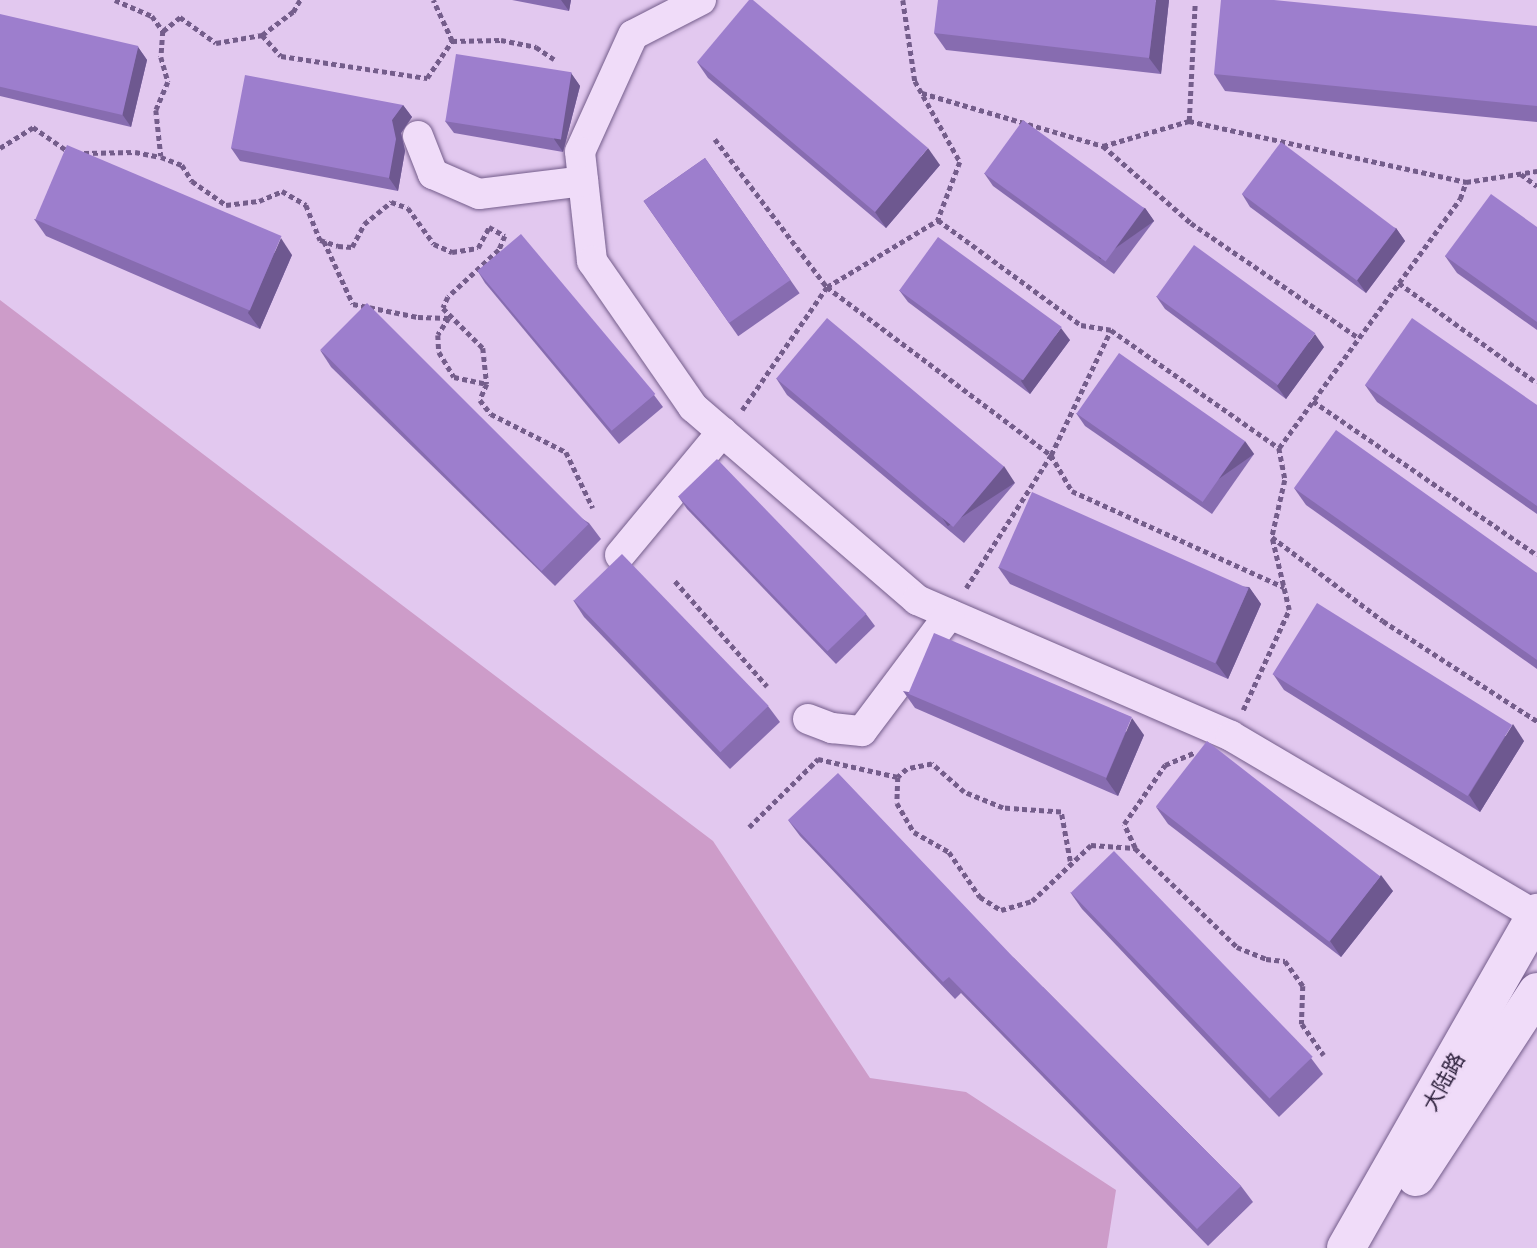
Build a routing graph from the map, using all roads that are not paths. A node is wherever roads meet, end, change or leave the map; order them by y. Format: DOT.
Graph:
graph roads {
  1 [pos="701,0"];
  2 [pos="418,136"];
  3 [pos="583,181"];
  4 [pos="724,433"];
  5 [pos="620,555"];
  6 [pos="950,614"];
  7 [pos="808,719"];
  8 [pos="1536,915"];
  9 [pos="1537,992"];
  10 [pos="1346,1248"];
  11 [pos="1373,1248"];
  1 -- 3 [label="street"];
  2 -- 3 [label="street"];
  3 -- 4 [label="street"];
  4 -- 5 [label="street"];
  4 -- 6 [label="street"];
  6 -- 7 [label="street"];
  6 -- 8 [label="street"];
  8 -- 10 [label="main road, 大陆路"];
  9 -- 11 [label="main road, 大陆路"];
}
